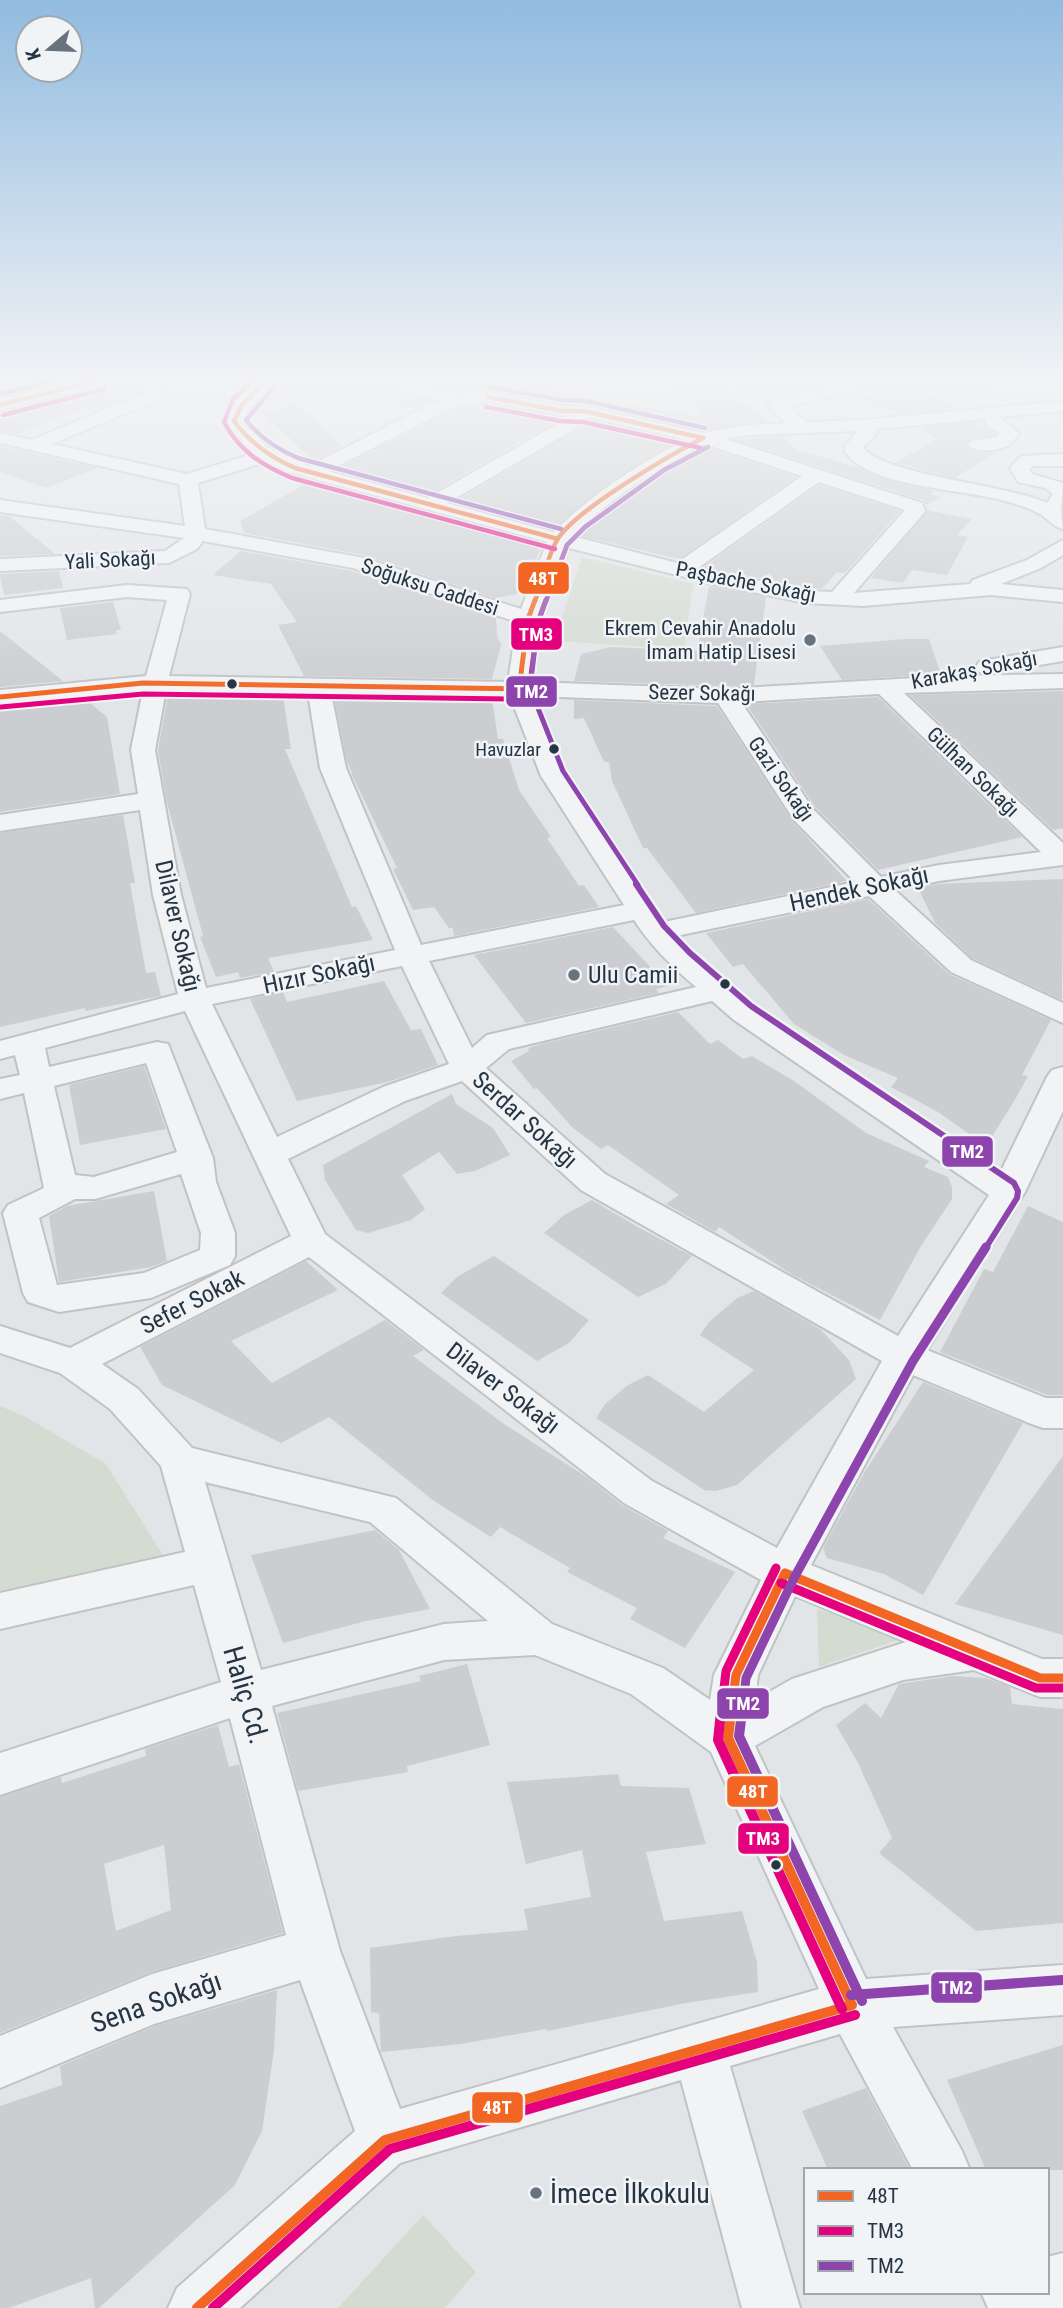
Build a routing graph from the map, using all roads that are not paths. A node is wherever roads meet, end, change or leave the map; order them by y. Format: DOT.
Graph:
graph roads {
  1 [pos="189,487"];
  2 [pos="367,487"];
  3 [pos="461,487"];
  4 [pos="623,487"];
  5 [pos="799,487"];
  6 [pos="853,487"];
  7 [pos="961,487"];
  8 [pos="1055,487"];
  9 [pos="431,504"];
  10 [pos="0,506"];
  11 [pos="1056,516"];
  12 [pos="196,536"];
  13 [pos="558,539"];
  14 [pos="1063,547"];
  15 [pos="0,565"];
  16 [pos="681,570"];
  17 [pos="961,591"];
  18 [pos="1063,596"];
  19 [pos="837,599"];
  20 [pos="0,606"];
  21 [pos="528,619"];
  22 [pos="1063,654"];
  23 [pos="1063,681"];
  24 [pos="156,683"];
  25 [pos="318,685"];
  26 [pos="885,687"];
  27 [pos="519,689"];
  28 [pos="725,696"];
  29 [pos="0,697"];
  30 [pos="152,800"];
  31 [pos="0,823"];
  32 [pos="1063,857"];
  33 [pos="874,886"];
  34 [pos="649,921"];
  35 [pos="411,955"];
  36 [pos="718,991"];
  37 [pos="194,999"];
  38 [pos="1063,1014"];
  39 [pos="9,1042"];
  40 [pos="467,1068"];
  41 [pos="1063,1077"];
  42 [pos="37,1079"];
  43 [pos="0,1089"];
  44 [pos="268,1155"];
  45 [pos="196,1158"];
  46 [pos="60,1181"];
  47 [pos="1008,1192"];
  48 [pos="10,1215"];
  49 [pos="310,1241"];
  50 [pos="0,1339"];
  51 [pos="904,1356"];
  52 [pos="73,1363"];
  53 [pos="1063,1413"];
  54 [pos="180,1460"];
  55 [pos="209,1564"];
  56 [pos="785,1573"];
  57 [pos="0,1611"];
  58 [pos="537,1637"];
  59 [pos="977,1652"];
  60 [pos="1063,1678"];
  61 [pos="246,1693"];
  62 [pos="728,1738"];
  63 [pos="0,1774"];
  64 [pos="315,1951"];
  65 [pos="1063,1990"];
  66 [pos="852,2005"];
  67 [pos="699,2049"];
  68 [pos="0,2062"];
  69 [pos="385,2140"];
  70 [pos="942,2168"];
  71 [pos="197,2308"];
  72 [pos="771,2308"];
  1 -- 12 [label="street"];
  2 -- 9 [label="street, Paşbache Sokağı"];
  3 -- 9 [label="street"];
  4 -- 13 [label="street"];
  5 -- 16 [label="street"];
  6 -- 19 [label="street"];
  7 -- 11 [label="street"];
  8 -- 11 [label="street"];
  9 -- 13 [label="street, Paşbache Sokağı"];
  10 -- 12 [label="street, Soğuksu Caddesi"];
  12 -- 15 [label="street, Yali Sokağı"];
  12 -- 21 [label="street, Soğuksu Caddesi"];
  13 -- 16 [label="street, Paşbache Sokağı"];
  13 -- 21 [label="street"];
  14 -- 17 [label="street"];
  16 -- 19 [label="street, Paşbache Sokağı"];
  17 -- 18 [label="street, Paşbache Sokağı"];
  17 -- 19 [label="street, Paşbache Sokağı"];
  20 -- 24 [label="street, Dilaver Sokağı"];
  21 -- 27 [label="street"];
  22 -- 26 [label="street, Karakaş Sokağı"];
  23 -- 26 [label="street"];
  24 -- 25 [label="street, Sezer Sokağı"];
  24 -- 29 [label="street, Sezer Sokağı"];
  24 -- 30 [label="street, Dilaver Sokağı"];
  25 -- 27 [label="street, Sezer Sokağı"];
  25 -- 35 [label="street, Serdar Sokağı"];
  26 -- 28 [label="street, Sezer Sokağı"];
  26 -- 32 [label="street, Gülhan Sokağı"];
  27 -- 28 [label="street, Sezer Sokağı"];
  27 -- 34 [label="street"];
  28 -- 33 [label="street, Gazi Sokağı"];
  30 -- 31 [label="street"];
  30 -- 37 [label="street, Dilaver Sokağı"];
  32 -- 33 [label="street, Hendek Sokağı"];
  33 -- 34 [label="street, Hendek Sokağı"];
  33 -- 38 [label="street, Gazi Sokağı"];
  34 -- 35 [label="street, Hızır Sokağı"];
  34 -- 36 [label="street"];
  35 -- 37 [label="street, Hızır Sokağı"];
  35 -- 40 [label="street, Serdar Sokağı"];
  36 -- 40 [label="street"];
  36 -- 47 [label="street"];
  37 -- 39 [label="street, Hızır Sokağı"];
  37 -- 44 [label="street, Dilaver Sokağı"];
  39 -- 42 [label="street"];
  40 -- 44 [label="street"];
  40 -- 51 [label="street, Serdar Sokağı"];
  41 -- 47 [label="street"];
  42 -- 43 [label="street"];
  42 -- 45 [label="street"];
  42 -- 46 [label="street"];
  44 -- 49 [label="street, Dilaver Sokağı"];
  45 -- 46 [label="street"];
  45 -- 48 [label="street"];
  46 -- 48 [label="street"];
  47 -- 51 [label="street"];
  49 -- 52 [label="street, Sefer Sokak"];
  49 -- 56 [label="street, Dilaver Sokağı"];
  50 -- 52 [label="street, Haliç Cd."];
  51 -- 53 [label="street, Serdar Sokağı"];
  51 -- 56 [label="street"];
  52 -- 54 [label="street, Haliç Cd."];
  54 -- 55 [label="street, Haliç Cd."];
  54 -- 58 [label="street"];
  55 -- 57 [label="street"];
  55 -- 61 [label="street, Haliç Cd."];
  56 -- 59 [label="street, Dilaver Sokağı"];
  56 -- 62 [label="street"];
  58 -- 61 [label="street"];
  58 -- 62 [label="street"];
  59 -- 60 [label="street, Dilaver Sokağı"];
  59 -- 62 [label="street"];
  61 -- 63 [label="street"];
  61 -- 64 [label="street, Haliç Cd."];
  62 -- 66 [label="street"];
  64 -- 68 [label="street, Sena Sokağı"];
  64 -- 69 [label="street, Haliç Cd."];
  65 -- 66 [label="street"];
  66 -- 67 [label="street"];
  66 -- 70 [label="street"];
  67 -- 69 [label="street"];
  67 -- 72 [label="street"];
  69 -- 71 [label="street"];
}
